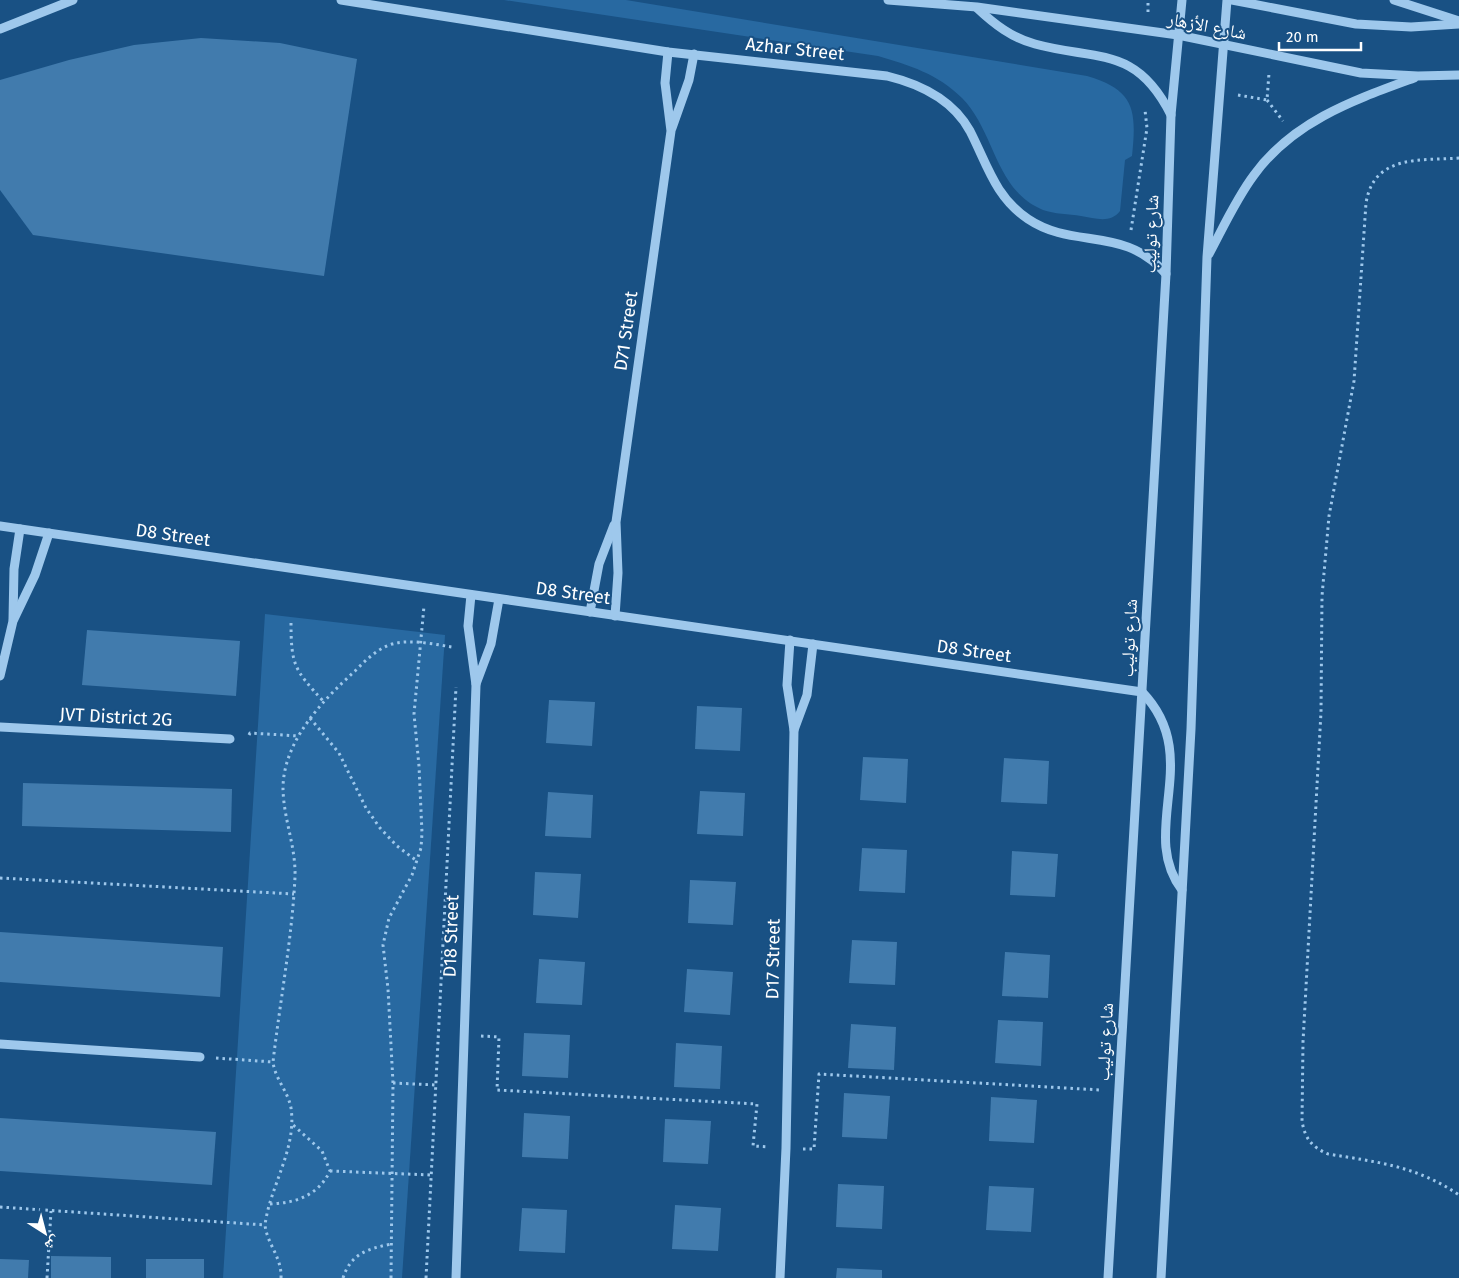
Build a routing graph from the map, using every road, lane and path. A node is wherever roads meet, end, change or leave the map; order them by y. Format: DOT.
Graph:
graph roads {
  1 [pos="73,0"];
  2 [pos="341,0"];
  3 [pos="888,0"];
  4 [pos="1182,0"];
  5 [pos="1227,0"];
  6 [pos="1232,0"];
  7 [pos="1394,0"];
  8 [pos="977,8"];
  9 [pos="1459,23"];
  10 [pos="0,29"];
  11 [pos="1178,35"];
  12 [pos="1223,45"];
  13 [pos="668,52"];
  14 [pos="694,54"];
  15 [pos="1459,75"];
  16 [pos="1418,76"];
  17 [pos="1267,100"];
  18 [pos="1145,108"];
  19 [pos="1171,115"];
  20 [pos="671,130"];
  21 [pos="1293,134"];
  22 [pos="1459,158"];
  23 [pos="1126,245"];
  24 [pos="1207,257"];
  25 [pos="1166,274"];
  26 [pos="616,522"];
  27 [pos="0,526"];
  28 [pos="20,528"];
  29 [pos="49,533"];
  30 [pos="425,588"];
  31 [pos="471,595"];
  32 [pos="499,599"];
  33 [pos="590,612"];
  34 [pos="615,616"];
  35 [pos="13,621"];
  36 [pos="291,623"];
  37 [pos="790,640"];
  38 [pos="420,643"];
  39 [pos="813,644"];
  40 [pos="458,649"];
  41 [pos="3,653"];
  42 [pos="0,676"];
  43 [pos="457,683"];
  44 [pos="476,685"];
  45 [pos="1142,692"];
  46 [pos="323,701"];
  47 [pos="310,718"];
  48 [pos="0,728"];
  49 [pos="794,730"];
  50 [pos="300,736"];
  51 [pos="230,739"];
  52 [pos="417,861"];
  53 [pos="0,878"];
  54 [pos="1182,890"];
  55 [pos="294,894"];
  56 [pos="438,1035"];
  57 [pos="465,1035"];
  58 [pos="0,1044"];
  59 [pos="200,1057"];
  60 [pos="273,1062"];
  61 [pos="393,1083"];
  62 [pos="436,1084"];
  63 [pos="1118,1091"];
  64 [pos="292,1123"];
  65 [pos="786,1148"];
  66 [pos="330,1171"];
  67 [pos="392,1173"];
  68 [pos="432,1175"];
  69 [pos="1459,1195"];
  70 [pos="270,1204"];
  71 [pos="0,1207"];
  72 [pos="52,1211"];
  73 [pos="264,1225"];
  74 [pos="391,1244"];
  75 [pos="48,1278"];
  76 [pos="281,1278"];
  77 [pos="343,1278"];
  78 [pos="391,1278"];
  79 [pos="426,1278"];
  80 [pos="456,1278"];
  81 [pos="780,1278"];
  82 [pos="1108,1278"];
  83 [pos="1161,1278"];
  1 -- 10 [label="street"];
  2 -- 13 [label="street, Azhar Street"];
  3 -- 8 [label="street, شارع الأزهار"];
  4 -- 11 [label="street, شارع توليب"];
  5 -- 12 [label="street"];
  6 -- 9 [label="street, شارع الأزهار"];
  7 -- 9 [label="street"];
  8 -- 11 [label="street, شارع الأزهار"];
  8 -- 19 [label="street"];
  11 -- 12 [label="street, شارع الأزهار"];
  11 -- 19 [label="street, شارع توليب"];
  12 -- 16 [label="street, شارع الأزهار"];
  12 -- 24 [label="street"];
  13 -- 14 [label="street, Azhar Street"];
  13 -- 20 [label="street, D71 Street"];
  14 -- 20 [label="street"];
  14 -- 23 [label="street, Azhar Street"];
  15 -- 16 [label="street, شارع الأزهار"];
  16 -- 21 [label="street"];
  17 -- 21 [label="path"];
  18 -- 23 [label="path"];
  19 -- 25 [label="street, شارع توليب"];
  20 -- 26 [label="street, D71 Street"];
  21 -- 24 [label="street"];
  22 -- 69 [label="path"];
  23 -- 25 [label="street, Azhar Street"];
  24 -- 54 [label="street"];
  25 -- 45 [label="street, شارع توليب"];
  26 -- 33 [label="street"];
  26 -- 34 [label="street, D71 Street"];
  27 -- 28 [label="street, D8 Street"];
  28 -- 29 [label="street, D8 Street"];
  28 -- 35 [label="street"];
  29 -- 30 [label="street, D8 Street"];
  29 -- 35 [label="street"];
  30 -- 31 [label="street, D8 Street"];
  30 -- 38 [label="path"];
  31 -- 32 [label="street, D8 Street"];
  31 -- 44 [label="street, D18 Street"];
  32 -- 33 [label="street, D8 Street"];
  32 -- 44 [label="street"];
  33 -- 34 [label="street, D8 Street"];
  34 -- 37 [label="street, D8 Street"];
  35 -- 41 [label="street"];
  36 -- 46 [label="path"];
  37 -- 39 [label="street, D8 Street"];
  37 -- 49 [label="street, D17 Street"];
  38 -- 40 [label="path"];
  38 -- 46 [label="path"];
  38 -- 52 [label="path"];
  39 -- 45 [label="street, D8 Street"];
  39 -- 49 [label="street"];
  41 -- 42 [label="street"];
  43 -- 56 [label="path"];
  44 -- 57 [label="street, D18 Street"];
  45 -- 54 [label="street"];
  45 -- 63 [label="street, شارع توليب"];
  46 -- 47 [label="path"];
  47 -- 50 [label="path"];
  47 -- 52 [label="path"];
  48 -- 51 [label="street, JVT District 2G"];
  49 -- 65 [label="street, D17 Street"];
  50 -- 51 [label="path"];
  50 -- 55 [label="path"];
  52 -- 61 [label="path"];
  53 -- 55 [label="path"];
  54 -- 83 [label="street"];
  55 -- 60 [label="path"];
  56 -- 57 [label="path"];
  56 -- 62 [label="path"];
  57 -- 65 [label="path"];
  57 -- 80 [label="street, D18 Street"];
  58 -- 59 [label="street"];
  59 -- 60 [label="path"];
  60 -- 64 [label="path"];
  61 -- 62 [label="path"];
  61 -- 67 [label="path"];
  62 -- 68 [label="path"];
  63 -- 65 [label="path"];
  63 -- 82 [label="street, شارع توليب"];
  64 -- 66 [label="path"];
  64 -- 70 [label="path"];
  65 -- 81 [label="street, D17 Street"];
  66 -- 67 [label="path"];
  66 -- 70 [label="path"];
  67 -- 68 [label="path"];
  67 -- 74 [label="path"];
  68 -- 79 [label="path"];
  70 -- 73 [label="path"];
  71 -- 72 [label="path"];
  72 -- 73 [label="path"];
  72 -- 75 [label="path"];
  73 -- 76 [label="path"];
  74 -- 77 [label="path"];
  74 -- 78 [label="path"];
}
